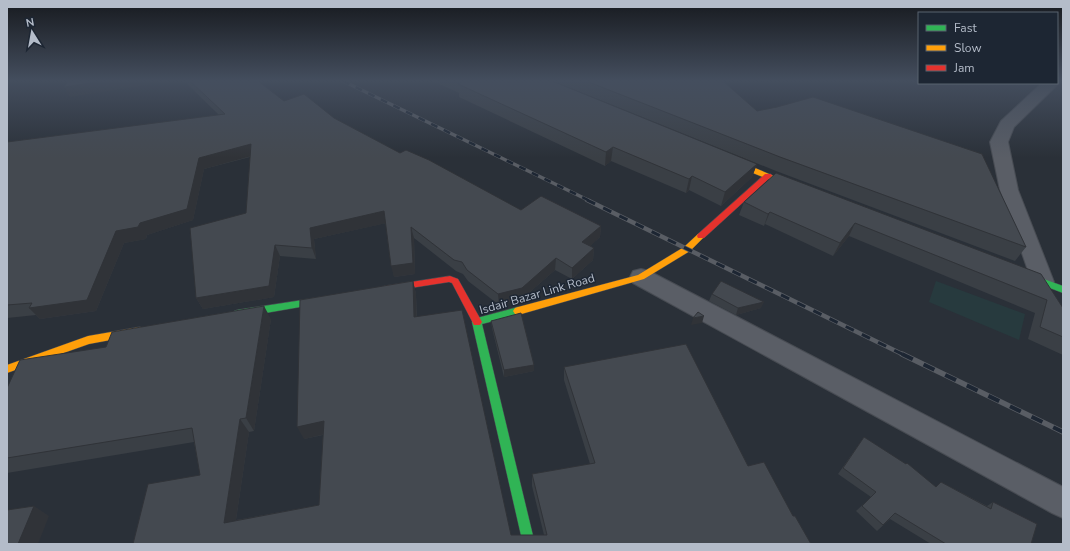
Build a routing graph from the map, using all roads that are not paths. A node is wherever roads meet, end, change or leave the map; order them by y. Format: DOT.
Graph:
graph roads {
  1 [pos="1026,107"];
  2 [pos="717,155"];
  3 [pos="768,176"];
  4 [pos="805,190"];
  5 [pos="1013,270"];
  6 [pos="641,277"];
  7 [pos="1043,282"];
  8 [pos="1063,290"];
  9 [pos="372,291"];
  10 [pos="341,297"];
  11 [pos="232,315"];
  12 [pos="477,322"];
  13 [pos="146,330"];
  14 [pos="7,369"];
  15 [pos="1063,503"];
  16 [pos="529,544"];
  1 -- 7 [label="street"];
  2 -- 3 [label="street"];
  3 -- 4 [label="street"];
  3 -- 6 [label="street, Isdair Bazar Link Road"];
  5 -- 7 [label="street"];
  6 -- 12 [label="street, Isdair Bazar Link Road"];
  6 -- 15 [label="street"];
  7 -- 8 [label="street"];
  9 -- 12 [label="street"];
  10 -- 11 [label="street"];
  12 -- 16 [label="street, Isdair Bazar Link Road"];
  13 -- 14 [label="street"];
}
